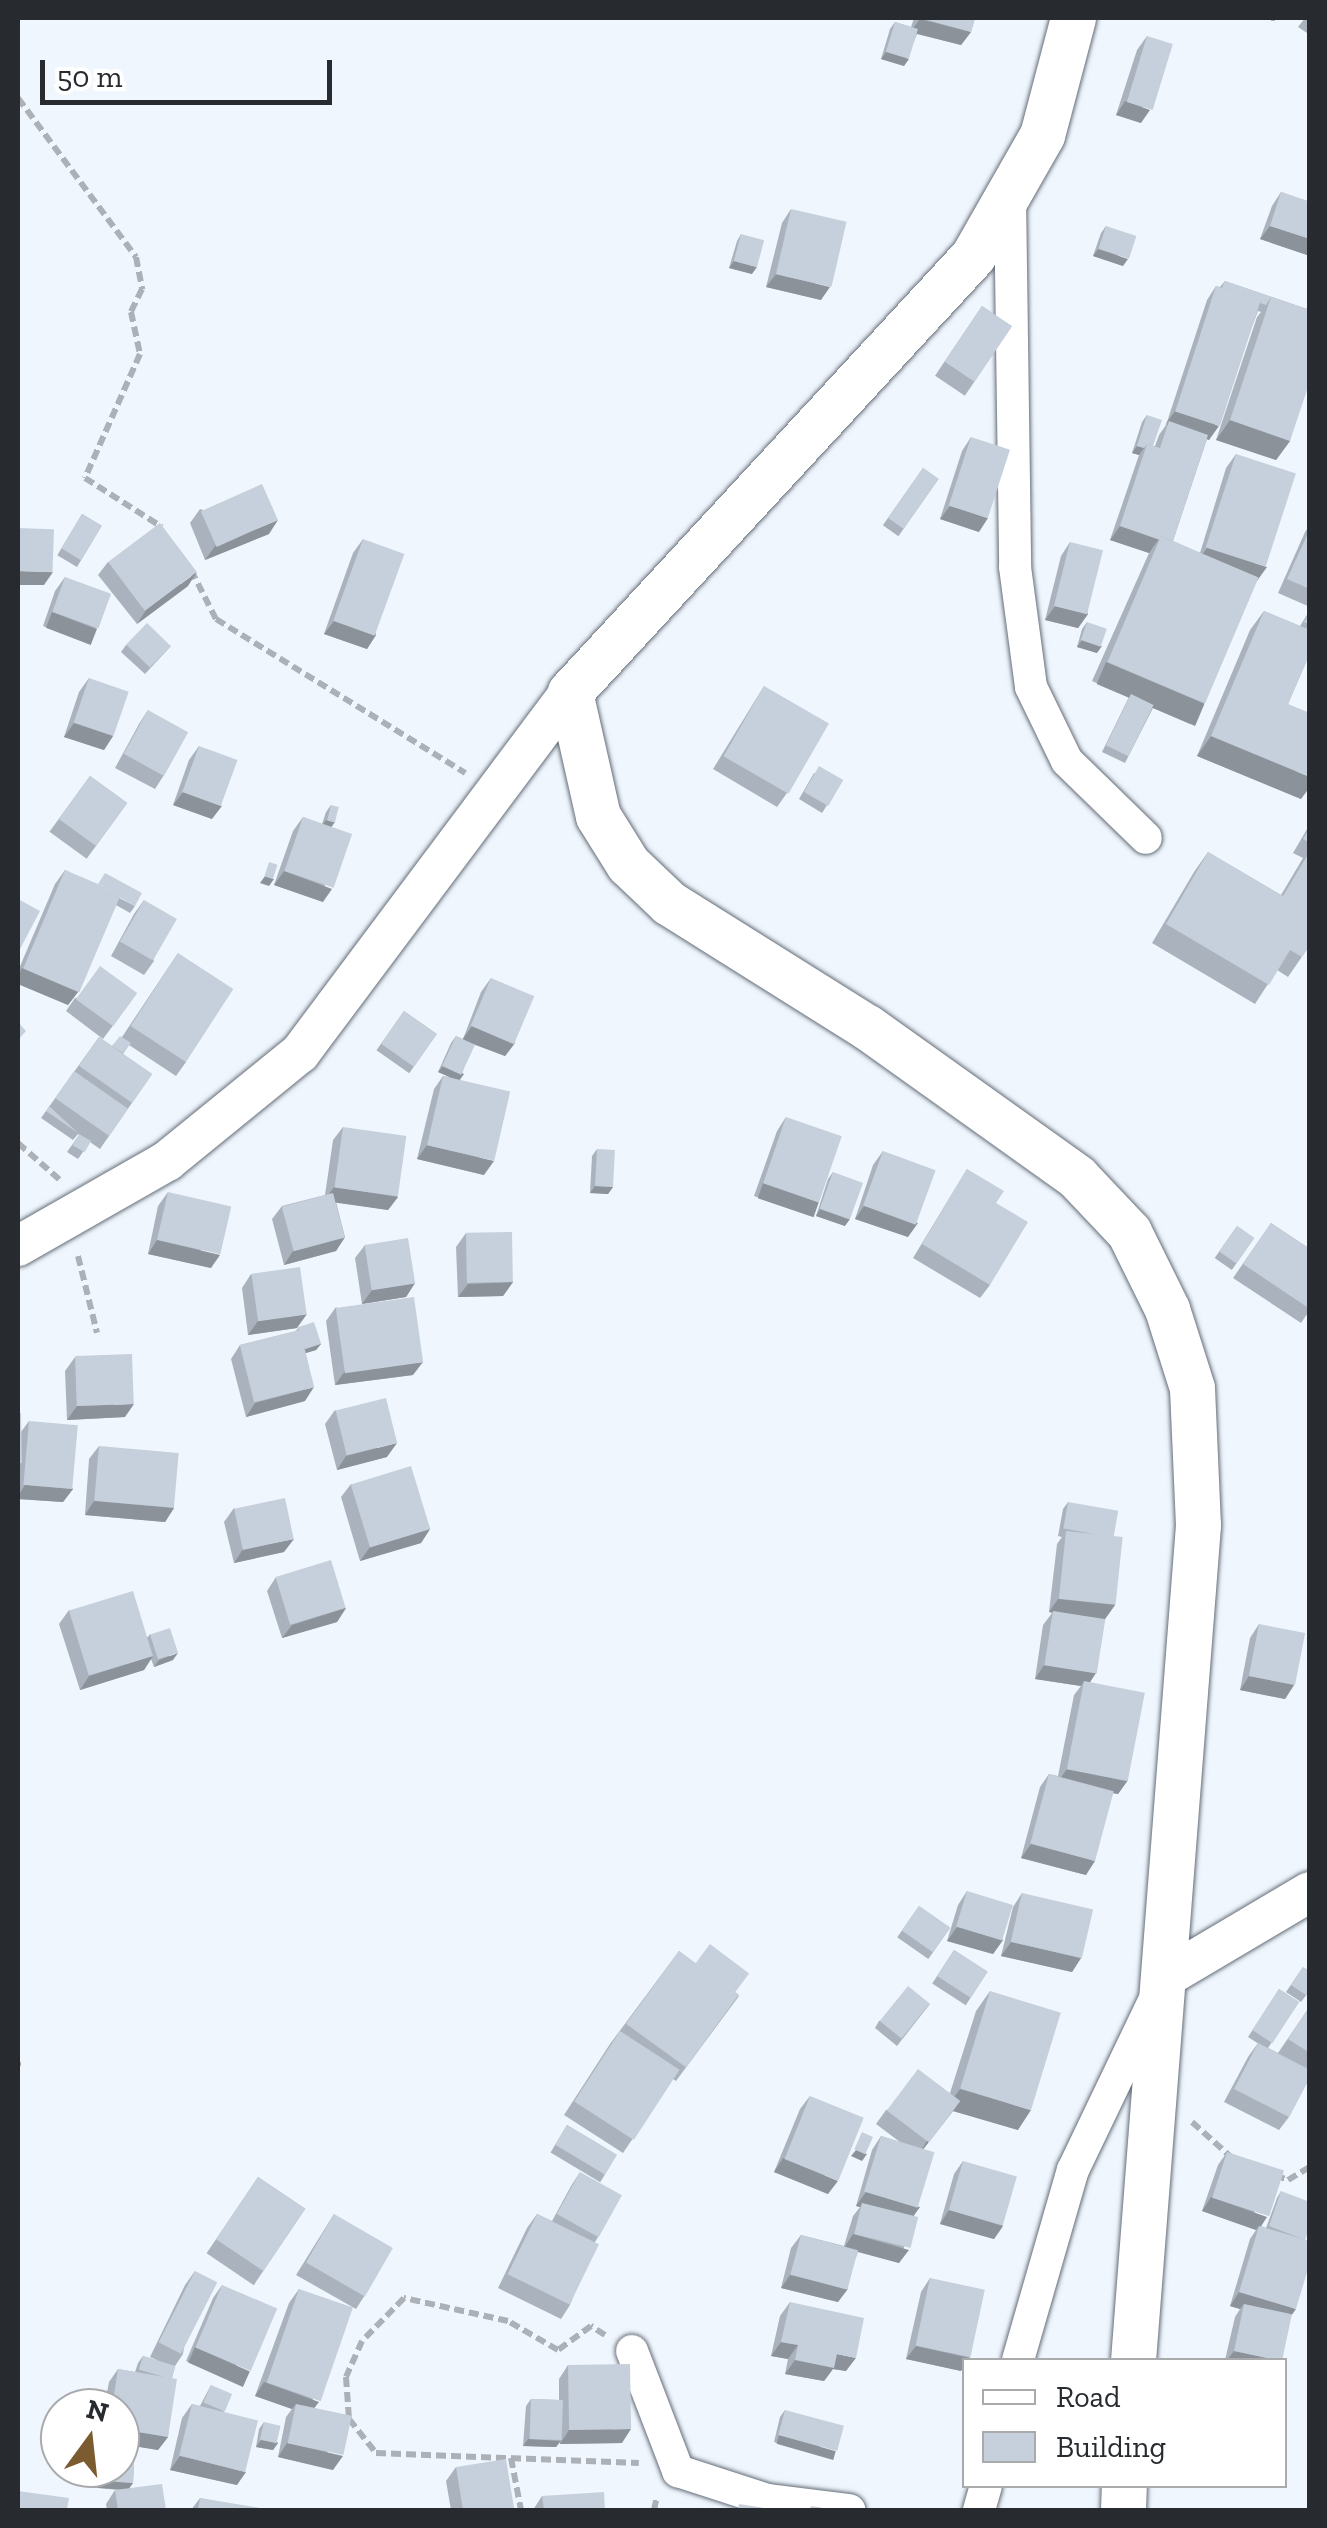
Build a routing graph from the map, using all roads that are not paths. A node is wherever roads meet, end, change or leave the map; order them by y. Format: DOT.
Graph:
graph roads {
  1 [pos="1073,18"];
  2 [pos="1010,196"];
  3 [pos="570,692"];
  4 [pos="1146,838"];
  5 [pos="18,1246"];
  6 [pos="1310,1892"];
  7 [pos="1166,1977"];
  8 [pos="632,2350"];
  9 [pos="1019,2358"];
  10 [pos="1133,2358"];
  11 [pos="849,2510"];
  1 -- 2 [label="main road"];
  2 -- 3 [label="main road"];
  2 -- 4 [label="street"];
  3 -- 5 [label="street"];
  3 -- 7 [label="main road"];
  6 -- 7 [label="street"];
  7 -- 9 [label="street"];
  7 -- 10 [label="main road"];
  8 -- 11 [label="street"];
}
